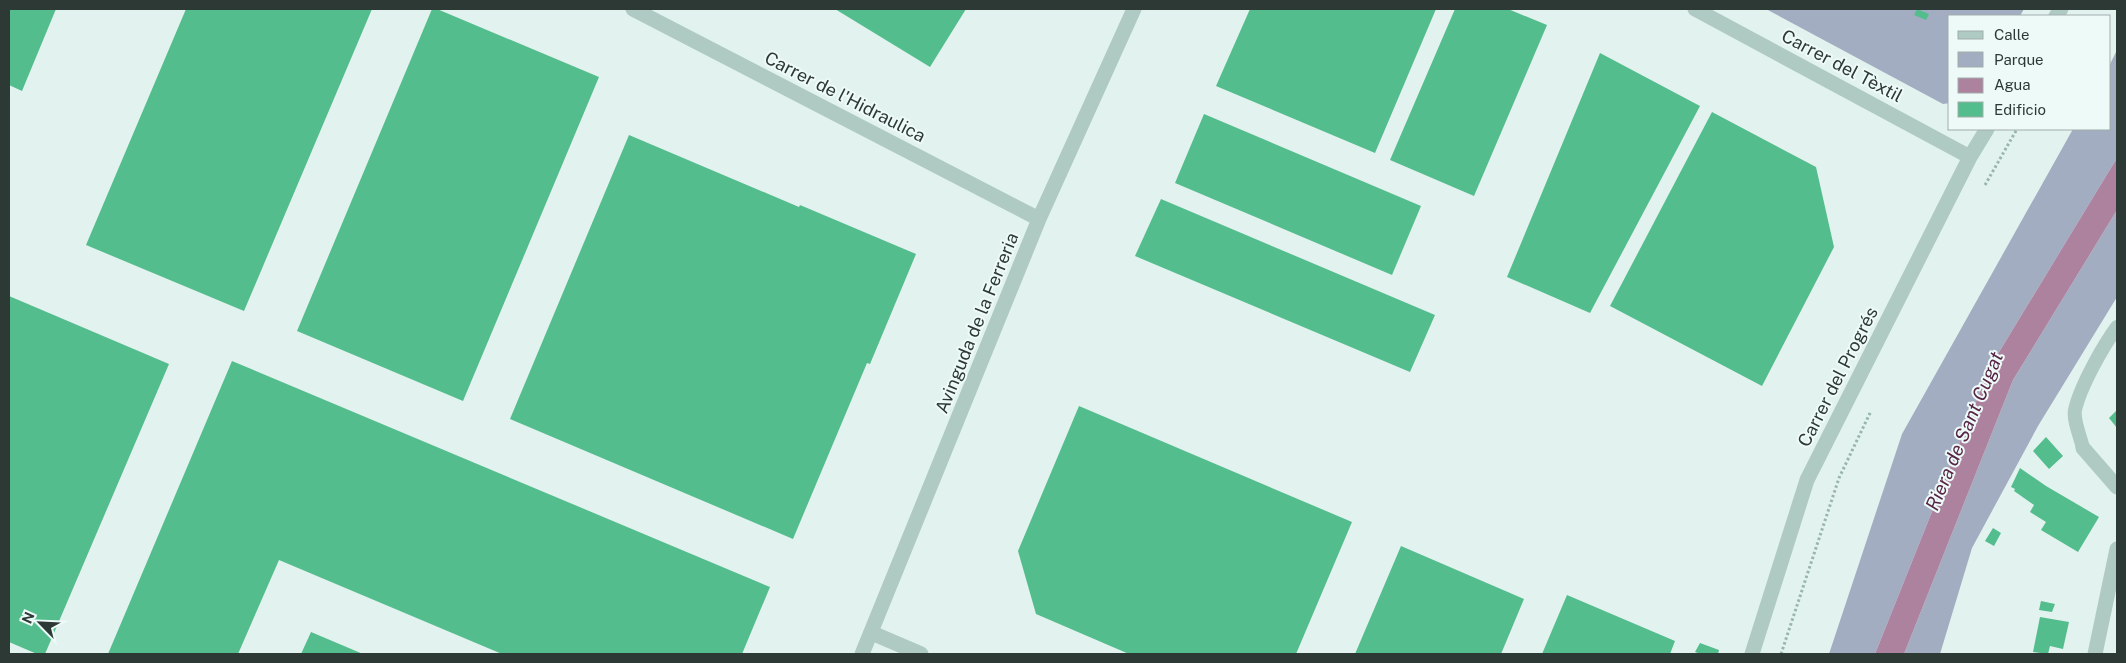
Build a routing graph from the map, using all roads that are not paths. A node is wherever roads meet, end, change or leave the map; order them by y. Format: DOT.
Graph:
graph roads {
  1 [pos="633,9"];
  2 [pos="1134,9"];
  3 [pos="1696,9"];
  4 [pos="1986,130"];
  5 [pos="1970,157"];
  6 [pos="1039,219"];
  7 [pos="2117,327"];
  8 [pos="2083,448"];
  9 [pos="2117,487"];
  10 [pos="2117,549"];
  11 [pos="872,633"];
  12 [pos="862,654"];
  13 [pos="921,654"];
  14 [pos="1752,654"];
  15 [pos="2095,654"];
  1 -- 6 [label="street, Carrer de l'Hidraulica"];
  2 -- 6 [label="street, Avinguda de la Ferreria"];
  3 -- 5 [label="street, Carrer del Tèxtil"];
  4 -- 5 [label="street, Carrer del Progrés"];
  5 -- 14 [label="street, Carrer del Progrés"];
  6 -- 11 [label="street, Avinguda de la Ferreria"];
  7 -- 8 [label="lane"];
  8 -- 9 [label="street"];
  10 -- 15 [label="street"];
  11 -- 12 [label="street, Avinguda de la Ferreria"];
  11 -- 13 [label="street"];
}
